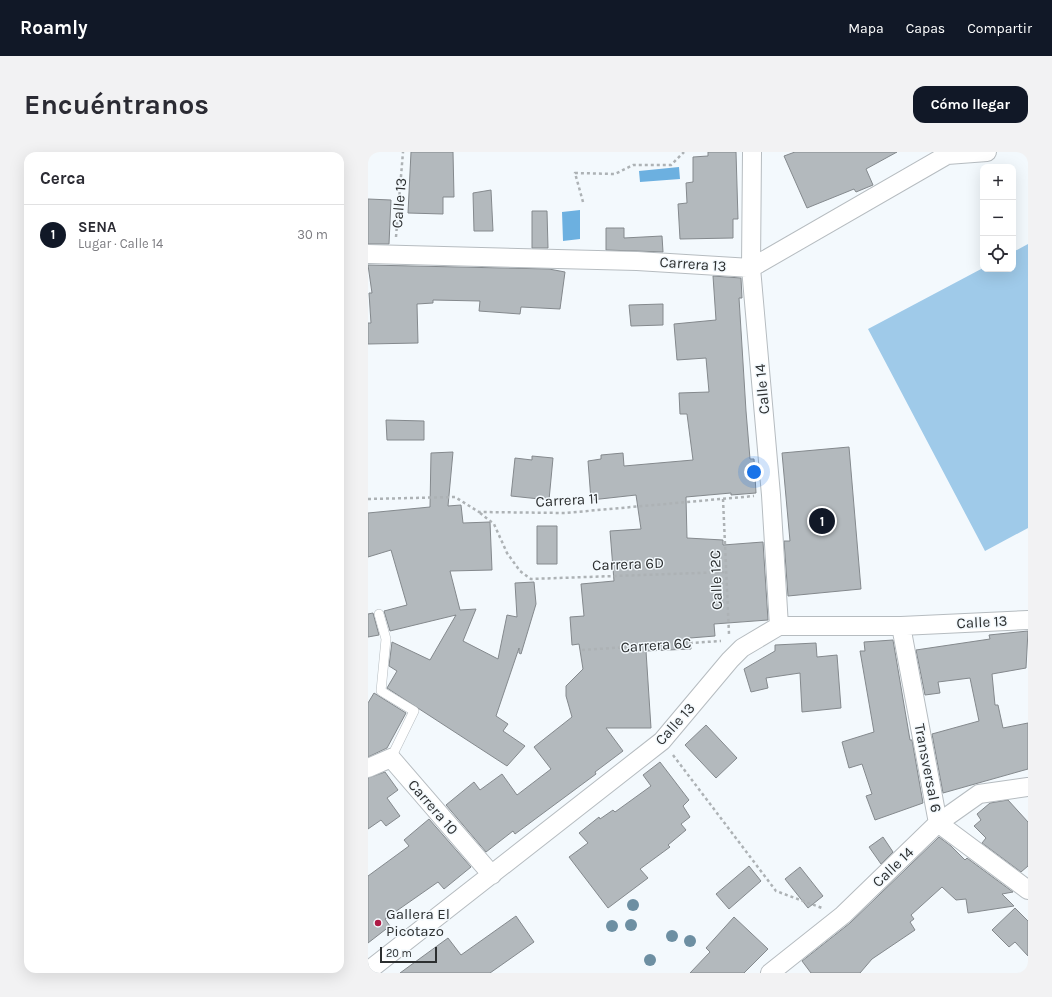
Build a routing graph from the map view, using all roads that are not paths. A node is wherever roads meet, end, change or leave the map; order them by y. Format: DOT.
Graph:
graph roads {
  1 [pos="752,152"];
  2 [pos="987,152"];
  3 [pos="368,254"];
  4 [pos="751,268"];
  5 [pos="379,614"];
  6 [pos="1028,620"];
  7 [pos="779,626"];
  8 [pos="901,626"];
  9 [pos="391,758"];
  10 [pos="368,768"];
  11 [pos="1028,787"];
  12 [pos="938,823"];
  13 [pos="492,875"];
  14 [pos="1028,890"];
  15 [pos="368,971"];
  16 [pos="770,973"];
  1 -- 4 [label="street, Calle 14"];
  2 -- 4 [label="street"];
  3 -- 4 [label="street, Carrera 13"];
  4 -- 7 [label="street, Calle 14"];
  5 -- 9 [label="lane"];
  6 -- 8 [label="street, Calle 13"];
  7 -- 8 [label="street, Calle 13"];
  7 -- 13 [label="street, Calle 13"];
  8 -- 12 [label="street, Transversal 6"];
  9 -- 10 [label="street"];
  9 -- 13 [label="street, Carrera 10"];
  11 -- 12 [label="street, Calle 14"];
  12 -- 14 [label="street, Transversal 6"];
  12 -- 16 [label="street, Calle 14"];
  13 -- 15 [label="street, Calle 13"];
}
